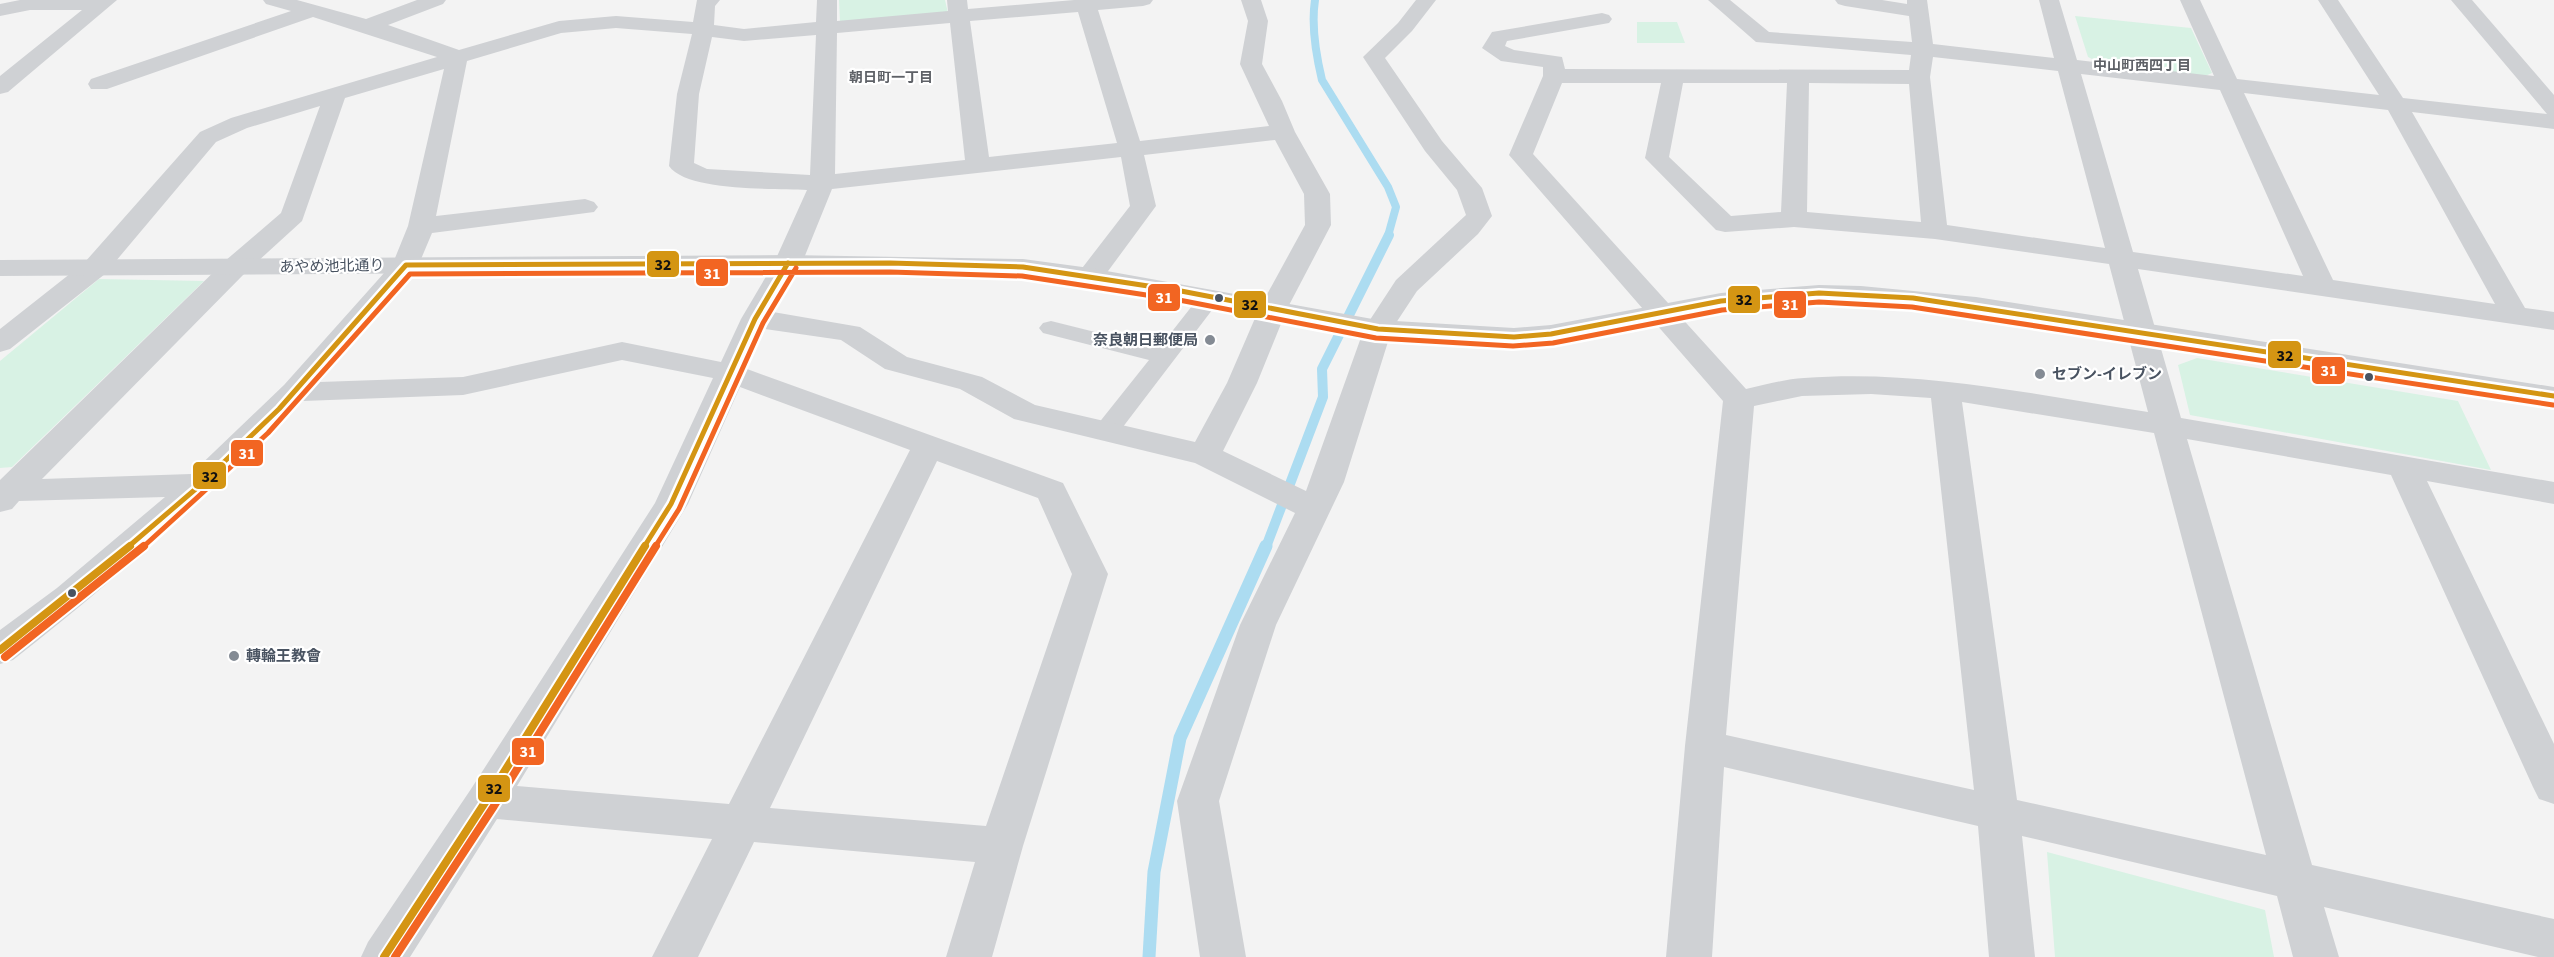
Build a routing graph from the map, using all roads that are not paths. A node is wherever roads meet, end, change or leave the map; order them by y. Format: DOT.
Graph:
graph roads {
  1 [pos="273,0"];
  2 [pos="436,0"];
  3 [pos="710,0"];
  4 [pos="827,0"];
  5 [pos="1143,0"];
  6 [pos="1251,0"];
  7 [pos="1426,0"];
  8 [pos="1718,0"];
  9 [pos="1845,0"];
  10 [pos="2049,0"];
  11 [pos="2190,0"];
  12 [pos="2328,0"];
  13 [pos="2461,0"];
  14 [pos="104,2"];
  15 [pos="1086,5"];
  16 [pos="1918,6"];
  17 [pos="959,8"];
  18 [pos="0,10"];
  19 [pos="313,10"];
  20 [pos="1602,19"];
  21 [pos="369,25"];
  22 [pos="828,27"];
  23 [pos="703,31"];
  24 [pos="1923,49"];
  25 [pos="456,57"];
  26 [pos="2067,65"];
  27 [pos="1554,76"];
  28 [pos="1798,76"];
  29 [pos="1673,77"];
  30 [pos="1919,78"];
  31 [pos="99,84"];
  32 [pos="2230,85"];
  33 [pos="0,87"];
  34 [pos="334,95"];
  35 [pos="2396,104"];
  36 [pos="2554,109"];
  37 [pos="2554,122"];
  38 [pos="1283,132"];
  39 [pos="1131,149"];
  40 [pos="978,165"];
  41 [pos="822,183"];
  42 [pos="585,207"];
  43 [pos="1794,219"];
  44 [pos="422,226"];
  45 [pos="1935,231"];
  46 [pos="2121,258"];
  47 [pos="788,263"];
  48 [pos="406,265"];
  49 [pos="235,267"];
  50 [pos="0,268"];
  51 [pos="95,268"];
  52 [pos="1090,276"];
  53 [pos="2322,287"];
  54 [pos="1211,297"];
  55 [pos="1272,309"];
  56 [pos="1659,311"];
  57 [pos="2515,315"];
  58 [pos="755,320"];
  59 [pos="2554,321"];
  60 [pos="1051,328"];
  61 [pos="1378,329"];
  62 [pos="2142,333"];
  63 [pos="0,343"];
  64 [pos="1163,356"];
  65 [pos="731,372"];
  66 [pos="1945,390"];
  67 [pos="295,392"];
  68 [pos="2554,396"];
  69 [pos="1739,400"];
  70 [pos="2167,425"];
  71 [pos="1107,430"];
  72 [pos="928,447"];
  73 [pos="1205,455"];
  74 [pos="2405,469"];
  75 [pos="200,485"];
  76 [pos="2554,493"];
  77 [pos="4,494"];
  78 [pos="1314,509"];
  79 [pos="0,650"];
  80 [pos="1706,746"];
  81 [pos="2554,787"];
  82 [pos="486,801"];
  83 [pos="1998,813"];
  84 [pos="742,822"];
  85 [pos="1001,846"];
  86 [pos="2295,881"];
  87 [pos="2554,940"];
  88 [pos="384,957"];
  89 [pos="675,957"];
  90 [pos="969,957"];
  91 [pos="1223,957"];
  92 [pos="1689,957"];
  93 [pos="2012,957"];
  94 [pos="2316,957"];
  1 -- 19 [label="street"];
  2 -- 21 [label="street"];
  3 -- 23 [label="street"];
  4 -- 22 [label="street"];
  5 -- 15 [label="street"];
  6 -- 38 [label="street"];
  7 -- 61 [label="street"];
  8 -- 24 [label="street"];
  9 -- 16 [label="street"];
  10 -- 26 [label="street"];
  11 -- 32 [label="street"];
  12 -- 35 [label="street"];
  13 -- 36 [label="street"];
  14 -- 18 [label="street"];
  14 -- 33 [label="street"];
  15 -- 17 [label="street"];
  15 -- 39 [label="street"];
  16 -- 24 [label="street"];
  17 -- 22 [label="street"];
  17 -- 40 [label="street"];
  19 -- 21 [label="street"];
  19 -- 31 [label="street"];
  20 -- 27 [label="street"];
  21 -- 25 [label="street"];
  22 -- 23 [label="street"];
  22 -- 41 [label="street"];
  23 -- 25 [label="street"];
  23 -- 41 [label="street"];
  24 -- 26 [label="street"];
  24 -- 30 [label="street"];
  25 -- 34 [label="street"];
  25 -- 44 [label="street"];
  26 -- 32 [label="street"];
  26 -- 46 [label="street"];
  27 -- 29 [label="street"];
  27 -- 56 [label="street"];
  28 -- 29 [label="street"];
  28 -- 30 [label="street"];
  28 -- 43 [label="street"];
  29 -- 43 [label="street"];
  30 -- 45 [label="street"];
  32 -- 35 [label="street"];
  32 -- 53 [label="street"];
  34 -- 49 [label="street"];
  34 -- 51 [label="street"];
  35 -- 37 [label="street"];
  35 -- 57 [label="street"];
  38 -- 39 [label="street"];
  38 -- 55 [label="street"];
  39 -- 40 [label="street"];
  39 -- 52 [label="street"];
  40 -- 41 [label="street"];
  41 -- 47 [label="street"];
  42 -- 44 [label="street"];
  43 -- 45 [label="street"];
  44 -- 48 [label="street"];
  45 -- 46 [label="street"];
  46 -- 53 [label="street"];
  46 -- 62 [label="street"];
  47 -- 48 [label="street, あやめ池北通り"];
  47 -- 52 [label="street, あやめ池北通り"];
  47 -- 58 [label="street"];
  48 -- 49 [label="street, あやめ池北通り"];
  48 -- 67 [label="street"];
  49 -- 51 [label="street, あやめ池北通り"];
  49 -- 77 [label="street"];
  50 -- 51 [label="street, あやめ池北通り"];
  51 -- 63 [label="street"];
  52 -- 54 [label="street, あやめ池北通り"];
  53 -- 57 [label="street"];
  54 -- 55 [label="street, あやめ池北通り"];
  54 -- 64 [label="street"];
  55 -- 61 [label="street, あやめ池北通り"];
  55 -- 73 [label="street"];
  56 -- 61 [label="street, あやめ池北通り"];
  56 -- 62 [label="street, あやめ池北通り"];
  56 -- 69 [label="street"];
  57 -- 59 [label="street"];
  58 -- 65 [label="street"];
  58 -- 71 [label="street"];
  60 -- 64 [label="street"];
  61 -- 78 [label="street"];
  62 -- 68 [label="street, あやめ池北通り"];
  62 -- 70 [label="street"];
  64 -- 71 [label="street"];
  65 -- 67 [label="street"];
  65 -- 72 [label="street"];
  65 -- 82 [label="street"];
  66 -- 69 [label="street"];
  66 -- 70 [label="street"];
  66 -- 83 [label="street"];
  67 -- 75 [label="street"];
  69 -- 80 [label="street"];
  70 -- 74 [label="street"];
  70 -- 86 [label="street"];
  71 -- 73 [label="street"];
  72 -- 84 [label="street"];
  72 -- 85 [label="street"];
  73 -- 78 [label="street"];
  74 -- 76 [label="street"];
  74 -- 81 [label="street"];
  75 -- 77 [label="street"];
  75 -- 79 [label="street"];
  78 -- 91 [label="street"];
  80 -- 83 [label="street"];
  80 -- 92 [label="street"];
  82 -- 84 [label="street"];
  82 -- 88 [label="street"];
  83 -- 86 [label="street"];
  83 -- 93 [label="street"];
  84 -- 85 [label="street"];
  84 -- 89 [label="street"];
  85 -- 90 [label="street"];
  86 -- 87 [label="street"];
  86 -- 94 [label="street"];
}
